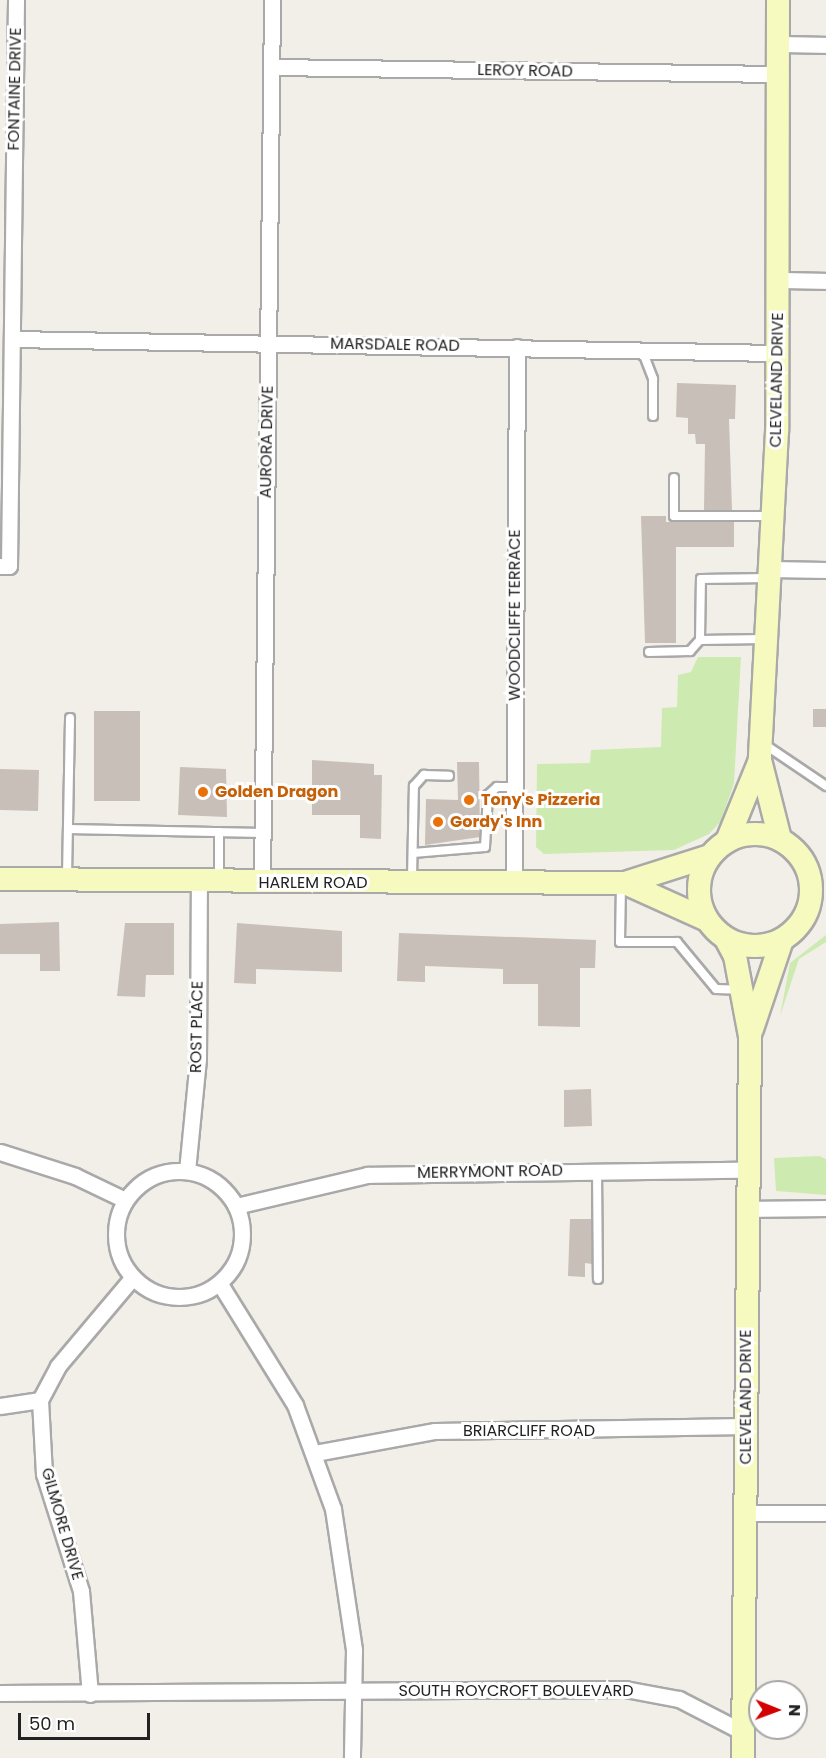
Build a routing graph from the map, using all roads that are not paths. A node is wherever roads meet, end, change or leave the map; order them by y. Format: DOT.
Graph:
graph roads {
  1 [pos="16,0"];
  2 [pos="272,0"];
  3 [pos="778,0"];
  4 [pos="778,44"];
  5 [pos="826,45"];
  6 [pos="271,67"];
  7 [pos="778,74"];
  8 [pos="779,280"];
  9 [pos="826,281"];
  10 [pos="12,339"];
  11 [pos="268,344"];
  12 [pos="517,347"];
  13 [pos="642,350"];
  14 [pos="779,353"];
  15 [pos="653,416"];
  16 [pos="674,478"];
  17 [pos="773,516"];
  18 [pos="0,566"];
  19 [pos="826,570"];
  20 [pos="770,573"];
  21 [pos="766,639"];
  22 [pos="700,640"];
  23 [pos="649,652"];
  24 [pos="70,718"];
  25 [pos="760,751"];
  26 [pos="449,776"];
  27 [pos="826,786"];
  28 [pos="514,787"];
  29 [pos="68,829"];
  30 [pos="219,832"];
  31 [pos="263,833"];
  32 [pos="780,839"];
  33 [pos="727,841"];
  34 [pos="413,853"];
  35 [pos="710,856"];
  36 [pos="805,862"];
  37 [pos="826,873"];
  38 [pos="0,879"];
  39 [pos="67,880"];
  40 [pos="514,882"];
  41 [pos="623,882"];
  42 [pos="209,883"];
  43 [pos="412,883"];
  44 [pos="262,884"];
  45 [pos="826,914"];
  46 [pos="707,920"];
  47 [pos="801,923"];
  48 [pos="726,939"];
  49 [pos="782,940"];
  50 [pos="741,990"];
  51 [pos="750,1036"];
  52 [pos="0,1152"];
  53 [pos="748,1170"];
  54 [pos="187,1171"];
  55 [pos="597,1171"];
  56 [pos="125,1200"];
  57 [pos="236,1206"];
  58 [pos="826,1208"];
  59 [pos="747,1209"];
  60 [pos="132,1278"];
  61 [pos="598,1279"];
  62 [pos="220,1284"];
  63 [pos="40,1400"];
  64 [pos="0,1406"];
  65 [pos="746,1426"];
  66 [pos="315,1453"];
  67 [pos="745,1513"];
  68 [pos="826,1513"];
  69 [pos="352,1691"];
  70 [pos="0,1693"];
  71 [pos="90,1694"];
  72 [pos="744,1732"];
  73 [pos="352,1758"];
  74 [pos="743,1758"];
  1 -- 10 [label="street, FONTAINE DRIVE"];
  2 -- 6 [label="street, AURORA DRIVE"];
  3 -- 4 [label="street, CLEVELAND DRIVE"];
  4 -- 5 [label="street"];
  4 -- 7 [label="street, CLEVELAND DRIVE"];
  6 -- 7 [label="street, LEROY ROAD"];
  6 -- 11 [label="street, AURORA DRIVE"];
  7 -- 8 [label="street, CLEVELAND DRIVE"];
  8 -- 9 [label="street"];
  8 -- 14 [label="street, CLEVELAND DRIVE"];
  10 -- 11 [label="street, MARSDALE ROAD"];
  10 -- 18 [label="street, FONTAINE DRIVE"];
  11 -- 12 [label="street, MARSDALE ROAD"];
  11 -- 31 [label="street, AURORA DRIVE"];
  12 -- 13 [label="street, MARSDALE ROAD"];
  12 -- 28 [label="street, WOODCLIFFE TERRACE"];
  13 -- 14 [label="street, MARSDALE ROAD"];
  13 -- 15 [label="lane"];
  14 -- 17 [label="street, CLEVELAND DRIVE"];
  16 -- 17 [label="lane"];
  17 -- 20 [label="street, CLEVELAND DRIVE"];
  19 -- 20 [label="street"];
  20 -- 21 [label="street, CLEVELAND DRIVE"];
  20 -- 22 [label="lane"];
  21 -- 22 [label="lane"];
  21 -- 25 [label="street, CLEVELAND DRIVE"];
  22 -- 23 [label="lane"];
  24 -- 29 [label="lane"];
  25 -- 27 [label="lane"];
  25 -- 32 [label="street, CLEVELAND DRIVE"];
  25 -- 33 [label="street, CLEVELAND DRIVE"];
  26 -- 34 [label="lane"];
  28 -- 34 [label="lane"];
  28 -- 40 [label="street, WOODCLIFFE TERRACE"];
  29 -- 30 [label="lane"];
  29 -- 39 [label="lane"];
  30 -- 31 [label="lane"];
  30 -- 42 [label="lane"];
  31 -- 44 [label="street, AURORA DRIVE"];
  32 -- 33 [label="street"];
  32 -- 36 [label="street"];
  33 -- 35 [label="street"];
  34 -- 43 [label="lane"];
  35 -- 41 [label="street, HARLEM ROAD"];
  35 -- 46 [label="street"];
  36 -- 37 [label="street"];
  36 -- 47 [label="street"];
  38 -- 39 [label="street, HARLEM ROAD"];
  39 -- 42 [label="street, HARLEM ROAD"];
  40 -- 41 [label="street, HARLEM ROAD"];
  40 -- 43 [label="street, HARLEM ROAD"];
  41 -- 46 [label="street, HARLEM ROAD"];
  41 -- 50 [label="lane"];
  42 -- 44 [label="street, HARLEM ROAD"];
  42 -- 54 [label="street, ROST PLACE"];
  43 -- 44 [label="street, HARLEM ROAD"];
  45 -- 47 [label="street"];
  46 -- 48 [label="street"];
  47 -- 49 [label="street"];
  48 -- 49 [label="street"];
  48 -- 50 [label="street, CLEVELAND DRIVE"];
  49 -- 51 [label="street, CLEVELAND DRIVE"];
  50 -- 51 [label="street, CLEVELAND DRIVE"];
  51 -- 53 [label="street, CLEVELAND DRIVE"];
  52 -- 56 [label="street"];
  53 -- 55 [label="street, MERRYMONT ROAD"];
  53 -- 59 [label="street, CLEVELAND DRIVE"];
  54 -- 56 [label="street"];
  54 -- 57 [label="street"];
  55 -- 57 [label="street, MERRYMONT ROAD"];
  55 -- 61 [label="lane"];
  56 -- 60 [label="street"];
  57 -- 62 [label="street"];
  58 -- 59 [label="street"];
  59 -- 65 [label="street, CLEVELAND DRIVE"];
  60 -- 62 [label="street"];
  60 -- 63 [label="street"];
  62 -- 66 [label="street"];
  63 -- 64 [label="street"];
  63 -- 71 [label="street, GILMORE DRIVE"];
  65 -- 66 [label="street, BRIARCLIFF ROAD"];
  65 -- 67 [label="street, CLEVELAND DRIVE"];
  66 -- 69 [label="street"];
  67 -- 68 [label="street"];
  67 -- 72 [label="street, CLEVELAND DRIVE"];
  69 -- 71 [label="street, SOUTH ROYCROFT BOULEVARD"];
  69 -- 72 [label="street, SOUTH ROYCROFT BOULEVARD"];
  69 -- 73 [label="street"];
  70 -- 71 [label="street, SOUTH ROYCROFT BOULEVARD"];
  72 -- 74 [label="street, CLEVELAND DRIVE"];
}
